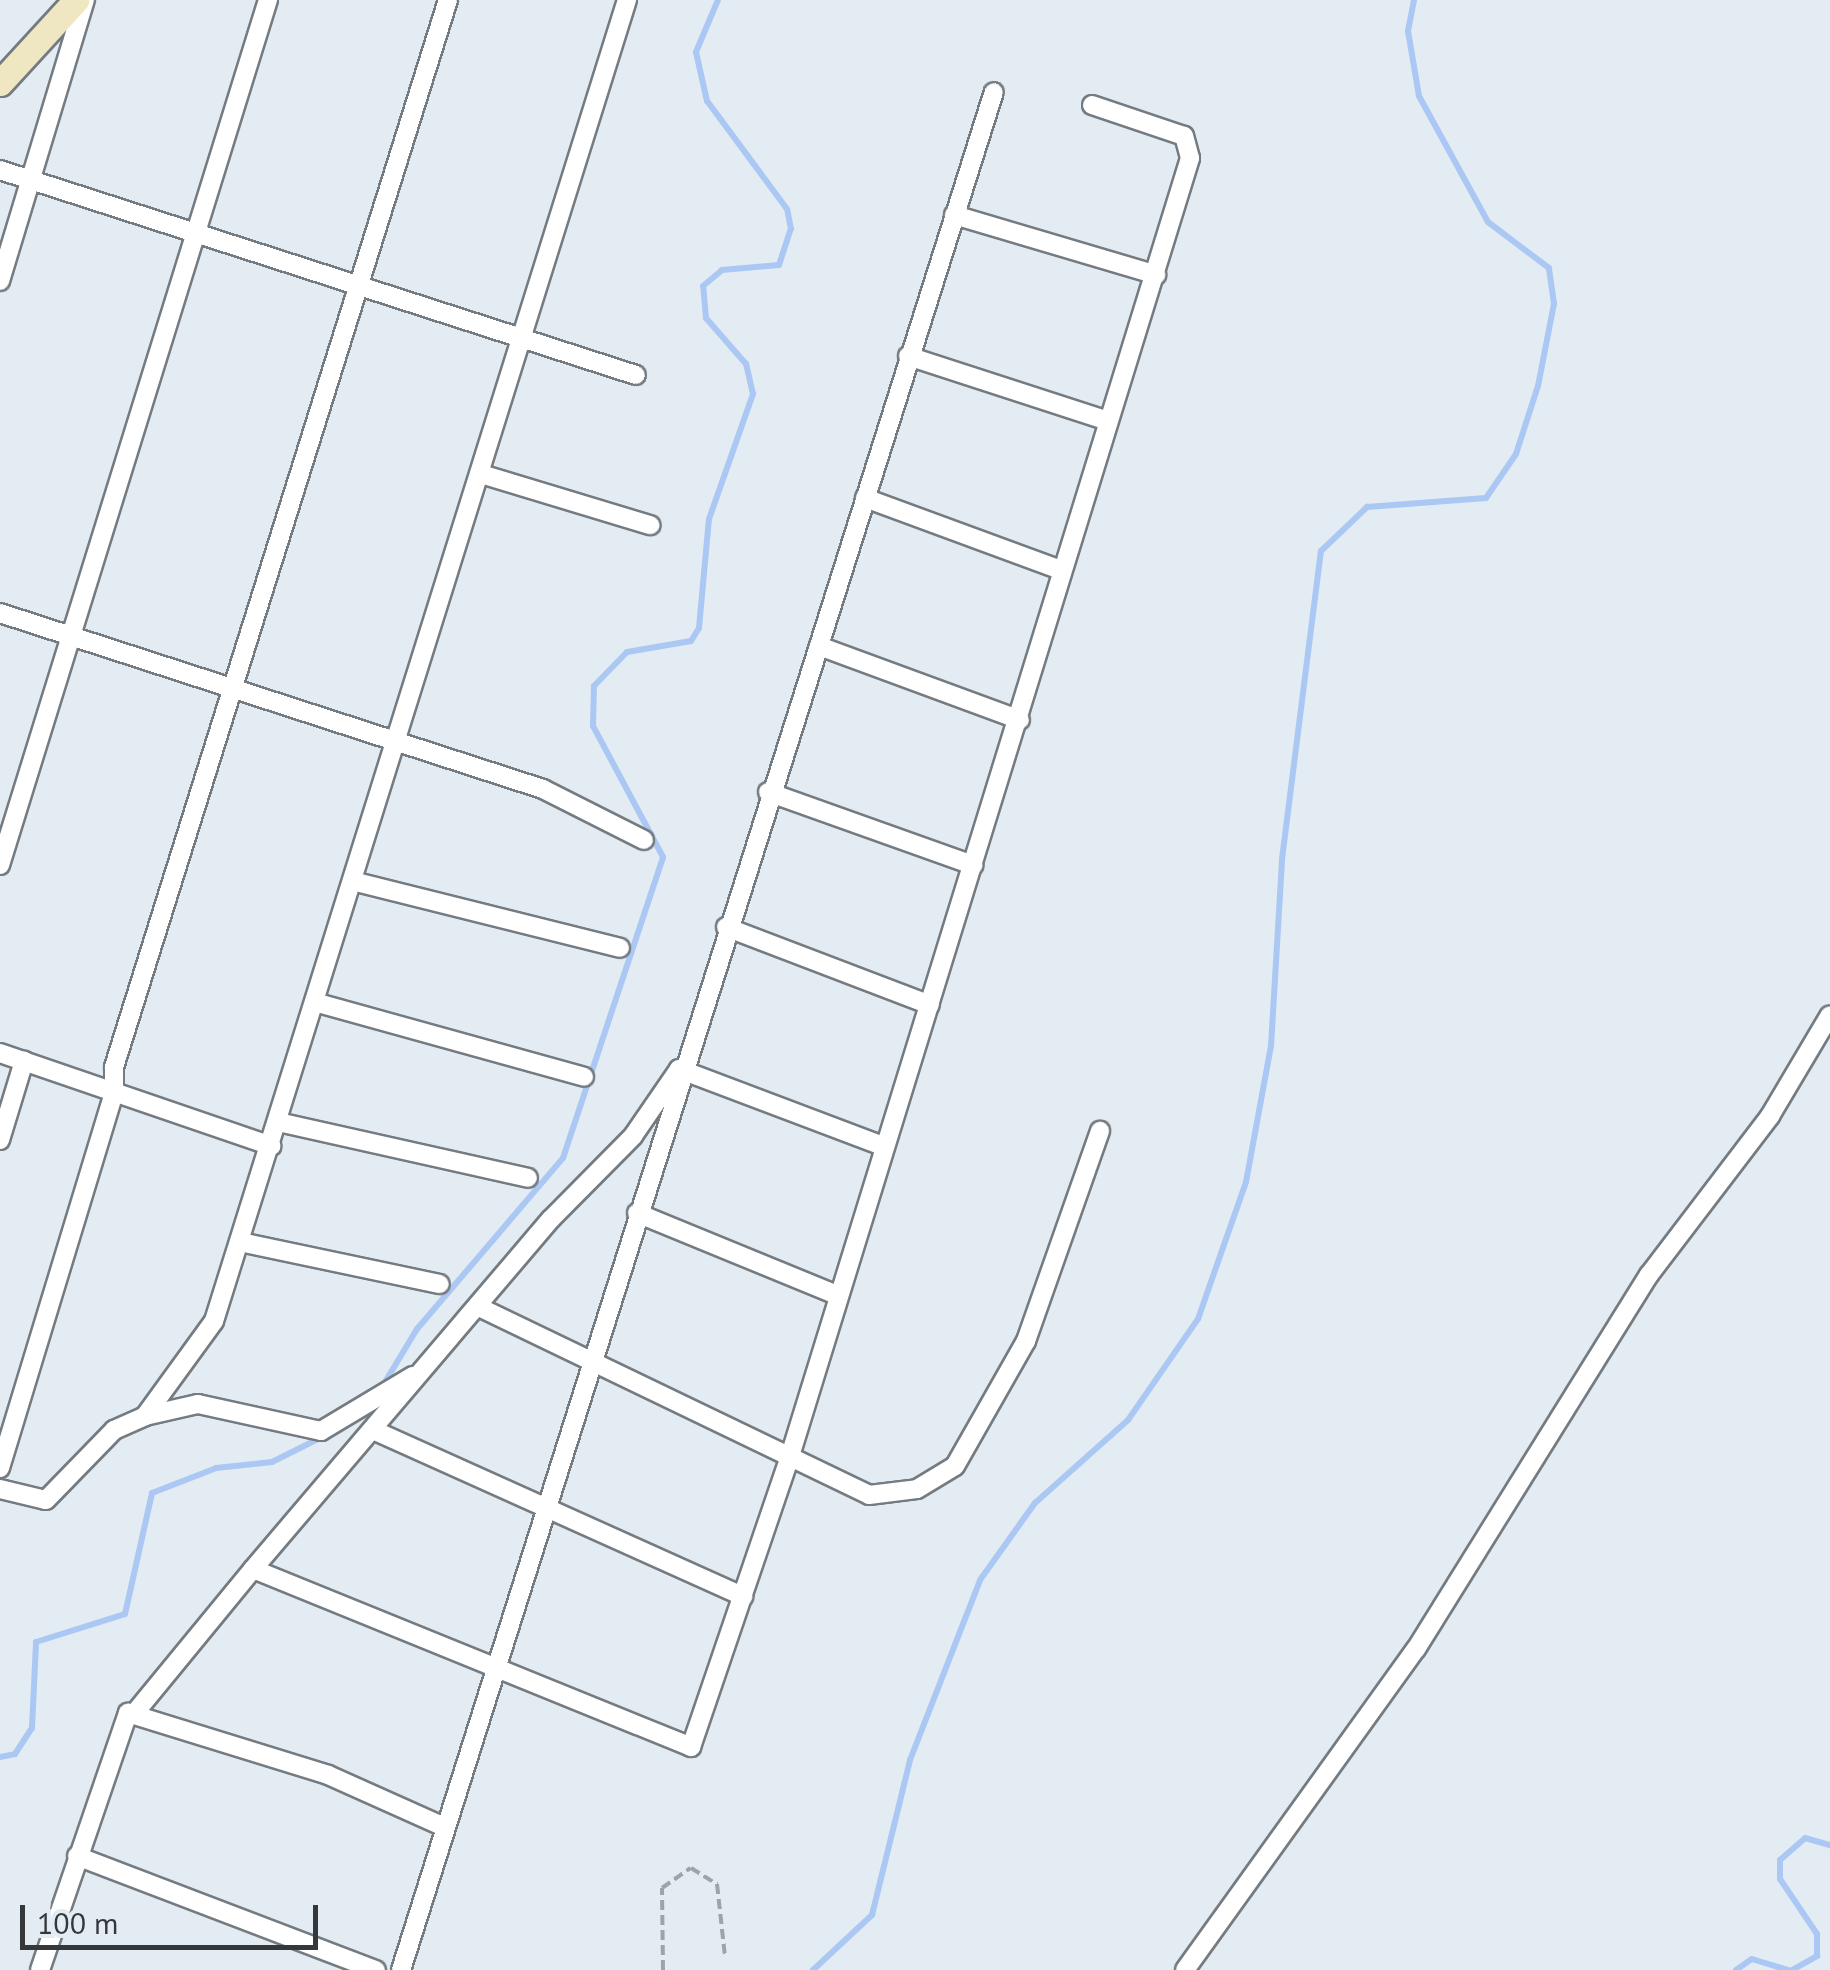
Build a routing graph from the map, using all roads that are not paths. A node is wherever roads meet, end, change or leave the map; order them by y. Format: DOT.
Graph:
graph roads {
  1 [pos="76,0"];
  2 [pos="85,0"];
  3 [pos="268,0"];
  4 [pos="448,0"];
  5 [pos="627,0"];
  6 [pos="0,83"];
  7 [pos="994,92"];
  8 [pos="1092,105"];
  9 [pos="0,170"];
  10 [pos="26,180"];
  11 [pos="954,214"];
  12 [pos="198,234"];
  13 [pos="1156,276"];
  14 [pos="0,281"];
  15 [pos="359,287"];
  16 [pos="522,338"];
  17 [pos="908,356"];
  18 [pos="636,375"];
  19 [pos="1108,421"];
  20 [pos="481,474"];
  21 [pos="866,498"];
  22 [pos="650,525"];
  23 [pos="1060,570"];
  24 [pos="0,613"];
  25 [pos="73,636"];
  26 [pos="819,646"];
  27 [pos="234,687"];
  28 [pos="1020,720"];
  29 [pos="399,742"];
  30 [pos="768,792"];
  31 [pos="644,840"];
  32 [pos="0,864"];
  33 [pos="973,865"];
  34 [pos="356,882"];
  35 [pos="726,928"];
  36 [pos="620,948"];
  37 [pos="318,1003"];
  38 [pos="930,1004"];
  39 [pos="1830,1015"];
  40 [pos="0,1053"];
  41 [pos="24,1061"];
  42 [pos="680,1069"];
  43 [pos="584,1077"];
  44 [pos="114,1093"];
  45 [pos="278,1122"];
  46 [pos="1100,1131"];
  47 [pos="0,1140"];
  48 [pos="270,1146"];
  49 [pos="885,1147"];
  50 [pos="528,1178"];
  51 [pos="638,1212"];
  52 [pos="240,1242"];
  53 [pos="440,1284"];
  54 [pos="837,1294"];
  55 [pos="483,1309"];
  56 [pos="436,1360"];
  57 [pos="591,1364"];
  58 [pos="145,1416"];
  59 [pos="373,1430"];
  60 [pos="790,1456"];
  61 [pos="0,1468"];
  62 [pos="0,1489"];
  63 [pos="547,1509"];
  64 [pos="253,1569"];
  65 [pos="742,1596"];
  66 [pos="497,1668"];
  67 [pos="138,1709"];
  68 [pos="444,1827"];
  69 [pos="77,1856"];
  70 [pos="40,1970"];
  71 [pos="376,1970"];
  72 [pos="401,1970"];
  73 [pos="1185,1970"];
  1 -- 6 [label="street"];
  2 -- 10 [label="street"];
  3 -- 12 [label="street"];
  4 -- 15 [label="street"];
  5 -- 16 [label="street"];
  7 -- 11 [label="street"];
  8 -- 13 [label="street"];
  9 -- 10 [label="street"];
  10 -- 12 [label="street"];
  10 -- 14 [label="street"];
  11 -- 13 [label="street"];
  11 -- 17 [label="street"];
  12 -- 15 [label="street"];
  12 -- 25 [label="street"];
  13 -- 19 [label="street"];
  15 -- 16 [label="street"];
  15 -- 27 [label="street"];
  16 -- 18 [label="street"];
  16 -- 20 [label="street"];
  17 -- 19 [label="street"];
  17 -- 21 [label="street"];
  19 -- 23 [label="street"];
  20 -- 22 [label="street"];
  20 -- 29 [label="street"];
  21 -- 23 [label="street"];
  21 -- 26 [label="street"];
  23 -- 28 [label="street"];
  24 -- 25 [label="street"];
  25 -- 27 [label="street"];
  25 -- 32 [label="street"];
  26 -- 28 [label="street"];
  26 -- 30 [label="street"];
  27 -- 29 [label="street"];
  27 -- 44 [label="street"];
  28 -- 33 [label="street"];
  29 -- 31 [label="street"];
  29 -- 34 [label="street"];
  30 -- 33 [label="street"];
  30 -- 35 [label="street"];
  33 -- 38 [label="street"];
  34 -- 36 [label="street"];
  34 -- 37 [label="street"];
  35 -- 38 [label="street"];
  35 -- 42 [label="street"];
  37 -- 43 [label="street"];
  37 -- 45 [label="street"];
  38 -- 49 [label="street"];
  39 -- 73 [label="street"];
  40 -- 41 [label="street"];
  41 -- 44 [label="street"];
  41 -- 47 [label="street"];
  42 -- 49 [label="street"];
  42 -- 51 [label="street"];
  42 -- 55 [label="street"];
  44 -- 48 [label="street"];
  44 -- 61 [label="street"];
  45 -- 48 [label="street"];
  45 -- 50 [label="street"];
  46 -- 60 [label="street"];
  48 -- 52 [label="street"];
  49 -- 54 [label="street"];
  51 -- 54 [label="street"];
  51 -- 57 [label="street"];
  52 -- 53 [label="street"];
  52 -- 58 [label="street"];
  54 -- 60 [label="street"];
  55 -- 56 [label="street"];
  55 -- 57 [label="street"];
  56 -- 58 [label="street"];
  56 -- 59 [label="street"];
  57 -- 60 [label="street"];
  57 -- 63 [label="street"];
  58 -- 62 [label="street"];
  59 -- 63 [label="street"];
  59 -- 64 [label="street"];
  60 -- 65 [label="street"];
  63 -- 65 [label="street"];
  63 -- 66 [label="street"];
  64 -- 66 [label="street"];
  64 -- 67 [label="street"];
  65 -- 66 [label="street"];
  66 -- 68 [label="street"];
  67 -- 68 [label="street"];
  67 -- 69 [label="street"];
  68 -- 72 [label="street"];
  69 -- 70 [label="street"];
  69 -- 71 [label="street"];
}
